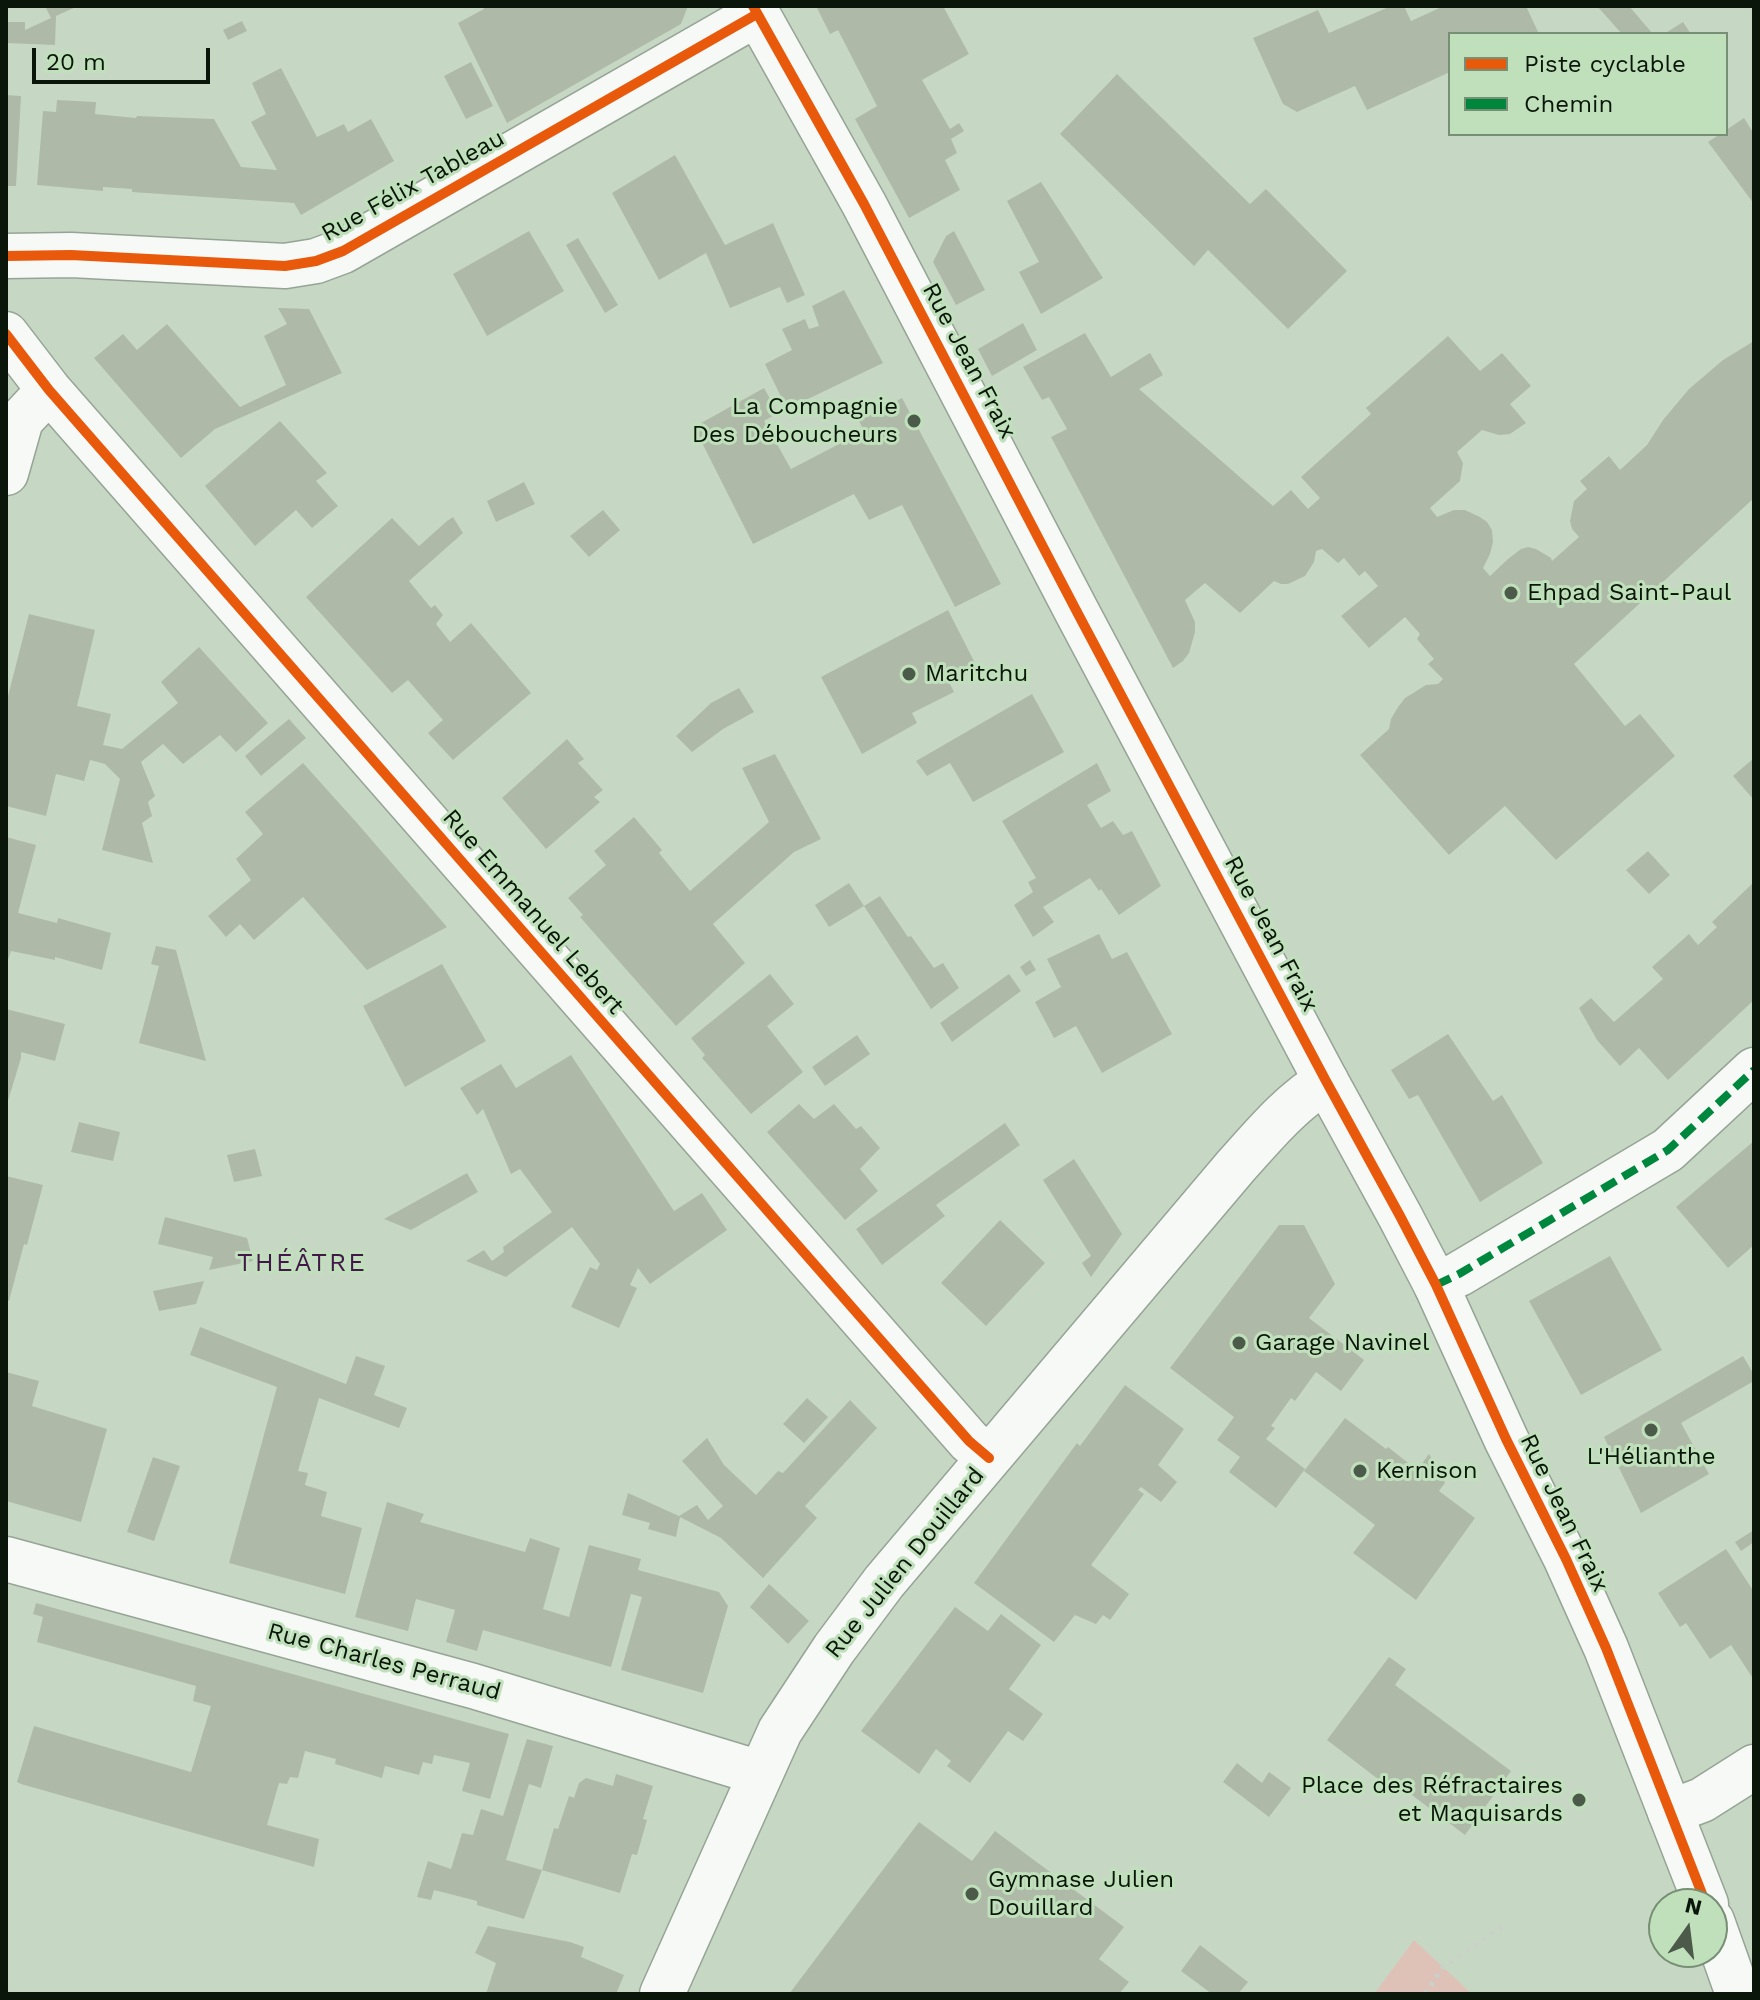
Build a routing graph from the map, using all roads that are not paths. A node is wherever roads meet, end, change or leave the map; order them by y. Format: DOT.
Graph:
graph roads {
  1 [pos="755,10"];
  2 [pos="6,256"];
  3 [pos="6,334"];
  4 [pos="49,390"];
  5 [pos="6,473"];
  6 [pos="1754,1070"];
  7 [pos="1326,1081"];
  8 [pos="1436,1285"];
  9 [pos="989,1458"];
  10 [pos="6,1559"];
  11 [pos="1754,1767"];
  12 [pos="760,1773"];
  13 [pos="1670,1812"];
  14 [pos="1700,1888"];
  15 [pos="1728,1966"];
  16 [pos="662,1994"];
  17 [pos="1738,1994"];
  1 -- 2 [label="street, Rue Félix Tableau"];
  1 -- 7 [label="street, Rue Jean Fraix"];
  3 -- 4 [label="street, Rue Emmanuel Lebert"];
  4 -- 5 [label="street"];
  4 -- 9 [label="street, Rue Emmanuel Lebert"];
  6 -- 8 [label="street"];
  7 -- 8 [label="street, Rue Jean Fraix"];
  7 -- 9 [label="street, Rue Julien Douillard"];
  8 -- 13 [label="street, Rue Jean Fraix"];
  9 -- 12 [label="street, Rue Julien Douillard"];
  10 -- 12 [label="street, Rue Charles Perraud"];
  11 -- 13 [label="street"];
  12 -- 16 [label="street, Rue Julien Douillard"];
  13 -- 14 [label="street, Rue Jean Fraix"];
  15 -- 17 [label="street"];
}
